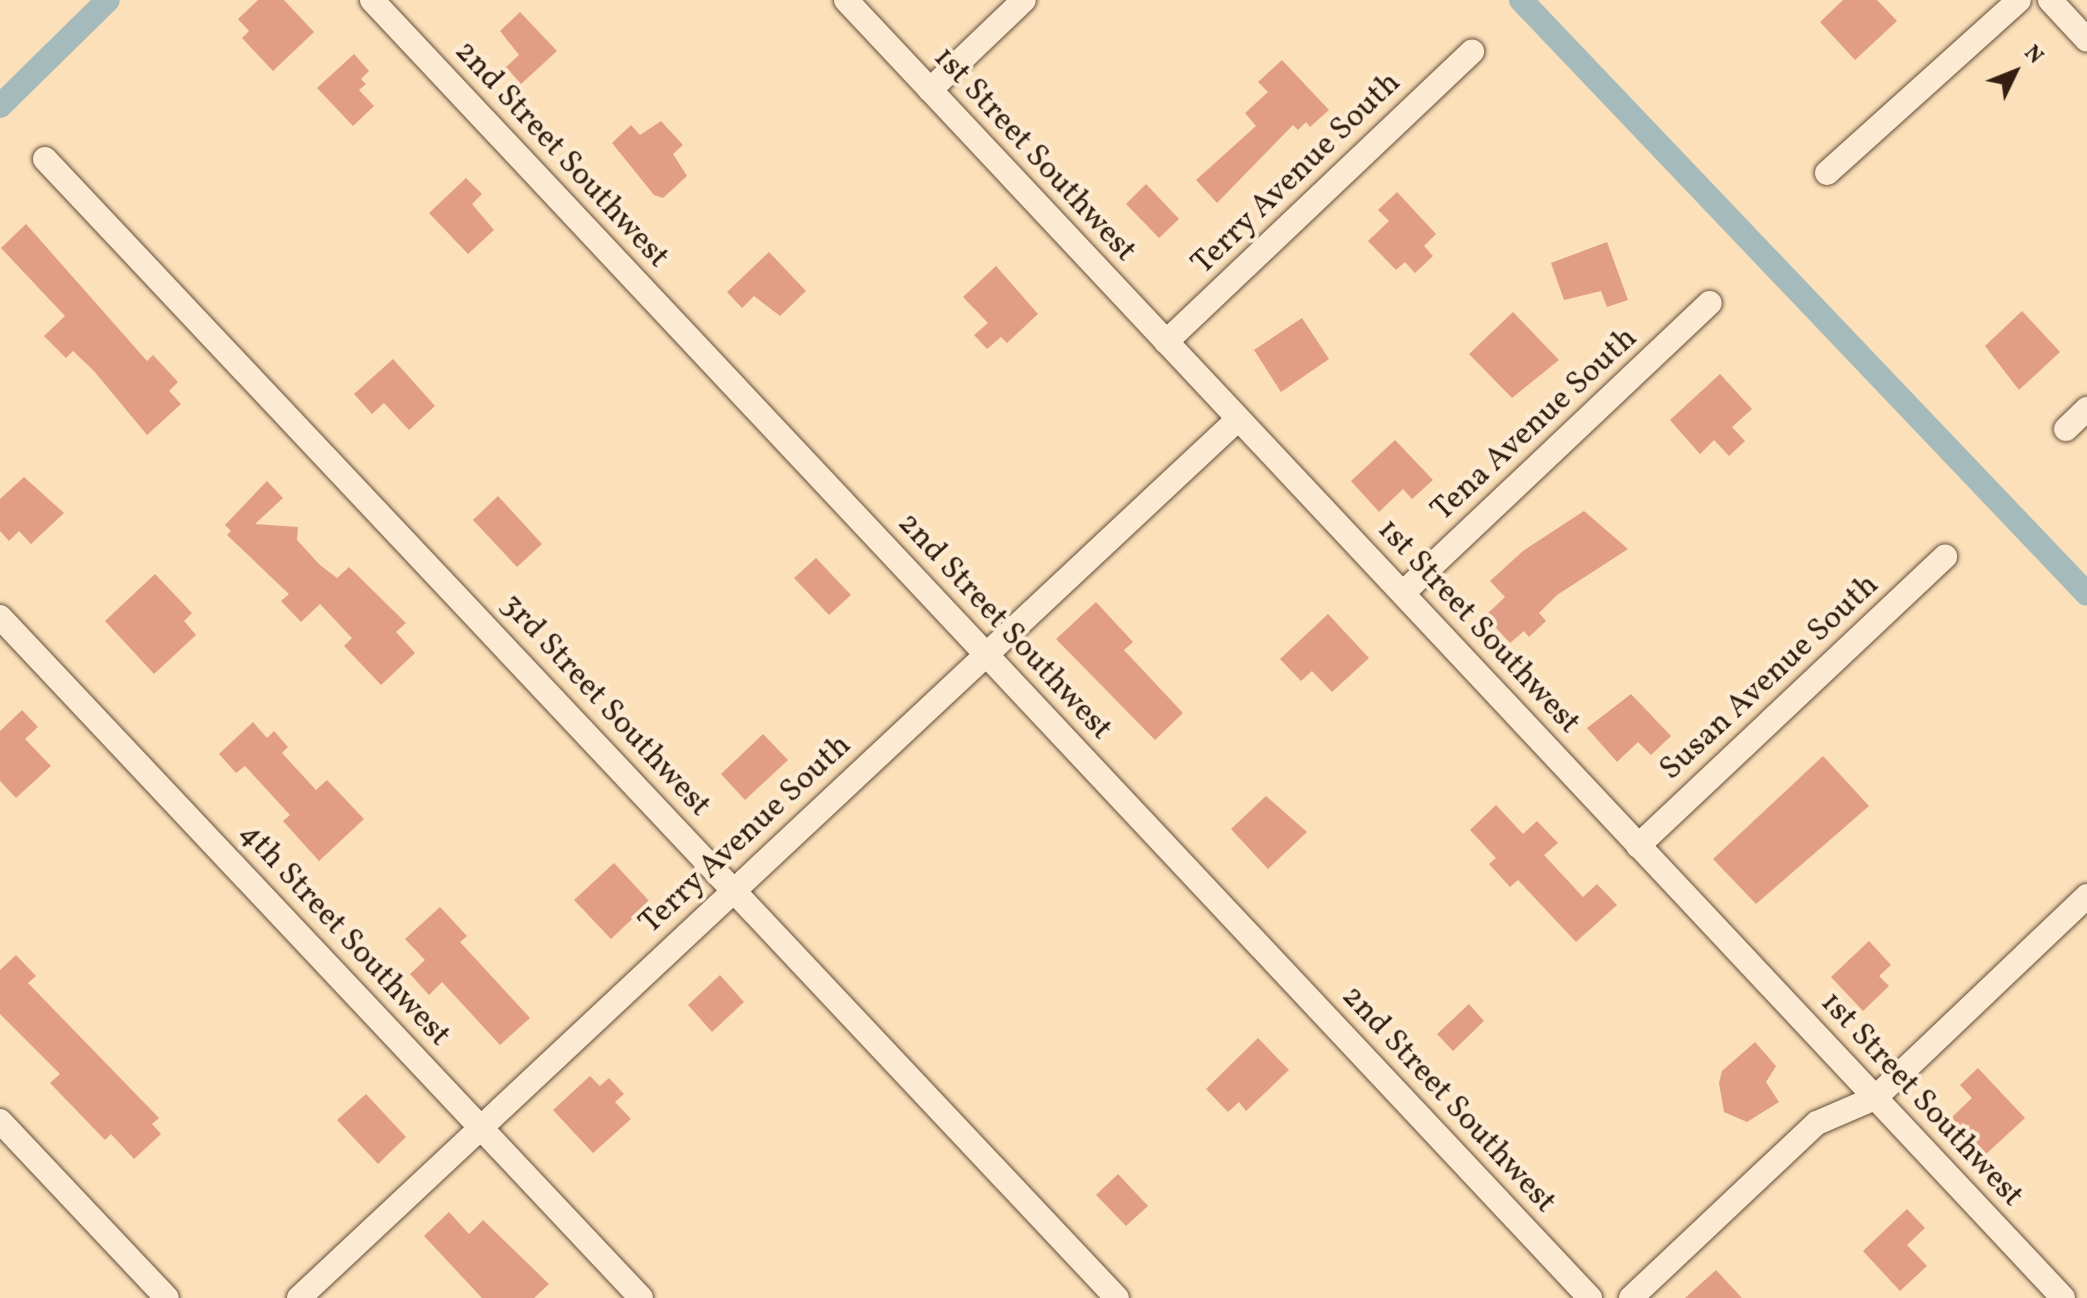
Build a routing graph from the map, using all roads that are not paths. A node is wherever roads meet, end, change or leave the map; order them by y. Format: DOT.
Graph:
graph roads {
  1 [pos="372,0"];
  2 [pos="846,0"];
  3 [pos="1024,0"];
  4 [pos="2019,0"];
  5 [pos="2050,0"];
  6 [pos="2087,40"];
  7 [pos="1472,52"];
  8 [pos="930,90"];
  9 [pos="45,159"];
  10 [pos="1827,173"];
  11 [pos="1710,303"];
  12 [pos="1166,342"];
  13 [pos="2087,409"];
  14 [pos="1238,419"];
  15 [pos="2066,429"];
  16 [pos="1945,557"];
  17 [pos="1403,593"];
  18 [pos="0,617"];
  19 [pos="985,654"];
  20 [pos="1638,846"];
  21 [pos="734,890"];
  22 [pos="2087,896"];
  23 [pos="1875,1098"];
  24 [pos="0,1121"];
  25 [pos="482,1127"];
  26 [pos="167,1298"];
  27 [pos="299,1298"];
  28 [pos="641,1298"];
  29 [pos="1117,1298"];
  30 [pos="1590,1298"];
  31 [pos="1631,1298"];
  32 [pos="2063,1298"];
  1 -- 19 [label="street, 2nd Street Southwest"];
  2 -- 8 [label="street, 1st Street Southwest"];
  3 -- 8 [label="street"];
  4 -- 10 [label="street"];
  5 -- 6 [label="street"];
  7 -- 12 [label="street, Terry Avenue South"];
  8 -- 12 [label="street, 1st Street Southwest"];
  9 -- 21 [label="street, 3rd Street Southwest"];
  11 -- 17 [label="street, Tena Avenue South"];
  12 -- 14 [label="street, 1st Street Southwest"];
  13 -- 15 [label="street"];
  14 -- 17 [label="street, 1st Street Southwest"];
  14 -- 19 [label="street, Terry Avenue South"];
  16 -- 20 [label="street, Susan Avenue South"];
  17 -- 20 [label="street, 1st Street Southwest"];
  18 -- 25 [label="street, 4th Street Southwest"];
  19 -- 21 [label="street, Terry Avenue South"];
  19 -- 30 [label="street, 2nd Street Southwest"];
  20 -- 23 [label="street, 1st Street Southwest"];
  21 -- 25 [label="street, Terry Avenue South"];
  21 -- 29 [label="street, 3rd Street Southwest"];
  22 -- 23 [label="street"];
  23 -- 31 [label="street"];
  23 -- 32 [label="street, 1st Street Southwest"];
  24 -- 26 [label="street"];
  25 -- 27 [label="street, Terry Avenue South"];
  25 -- 28 [label="street, 4th Street Southwest"];
}
